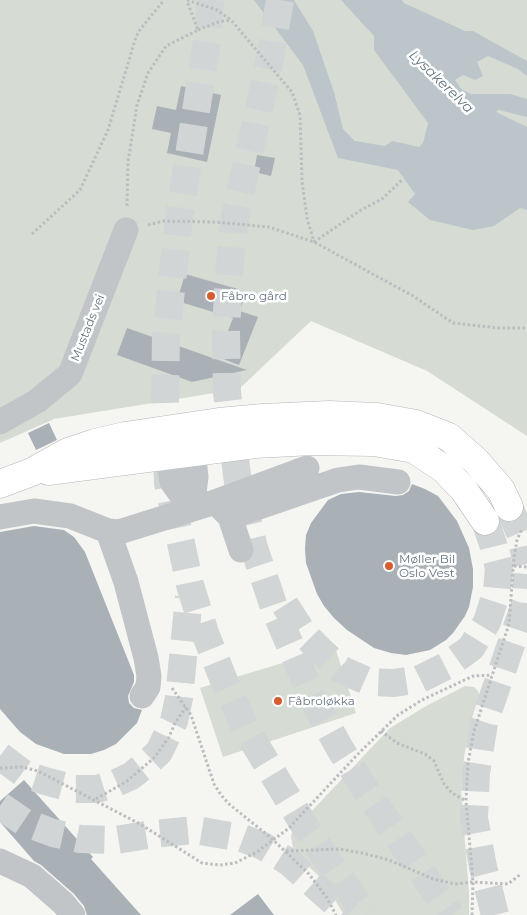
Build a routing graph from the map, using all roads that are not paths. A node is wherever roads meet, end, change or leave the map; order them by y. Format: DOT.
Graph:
graph roads {
  1 [pos="126,230"];
  2 [pos="0,422"];
  3 [pos="179,428"];
  4 [pos="181,452"];
  5 [pos="307,468"];
  6 [pos="32,472"];
  7 [pos="398,482"];
  8 [pos="0,484"];
  9 [pos="212,509"];
  10 [pos="516,516"];
  11 [pos="0,517"];
  12 [pos="486,521"];
  13 [pos="108,531"];
  14 [pos="241,550"];
  15 [pos="142,696"];
  16 [pos="0,861"];
  17 [pos="73,915"];
  1 -- 2 [label="lane, Mustads vei"];
  3 -- 4 [label="lane"];
  3 -- 6 [label="highway"];
  3 -- 10 [label="highway"];
  4 -- 6 [label="highway"];
  4 -- 9 [label="lane"];
  4 -- 12 [label="highway"];
  5 -- 9 [label="lane"];
  6 -- 8 [label="highway"];
  7 -- 9 [label="lane"];
  9 -- 13 [label="lane"];
  9 -- 14 [label="lane"];
  11 -- 13 [label="lane"];
  13 -- 15 [label="lane"];
  16 -- 17 [label="lane"];
}
